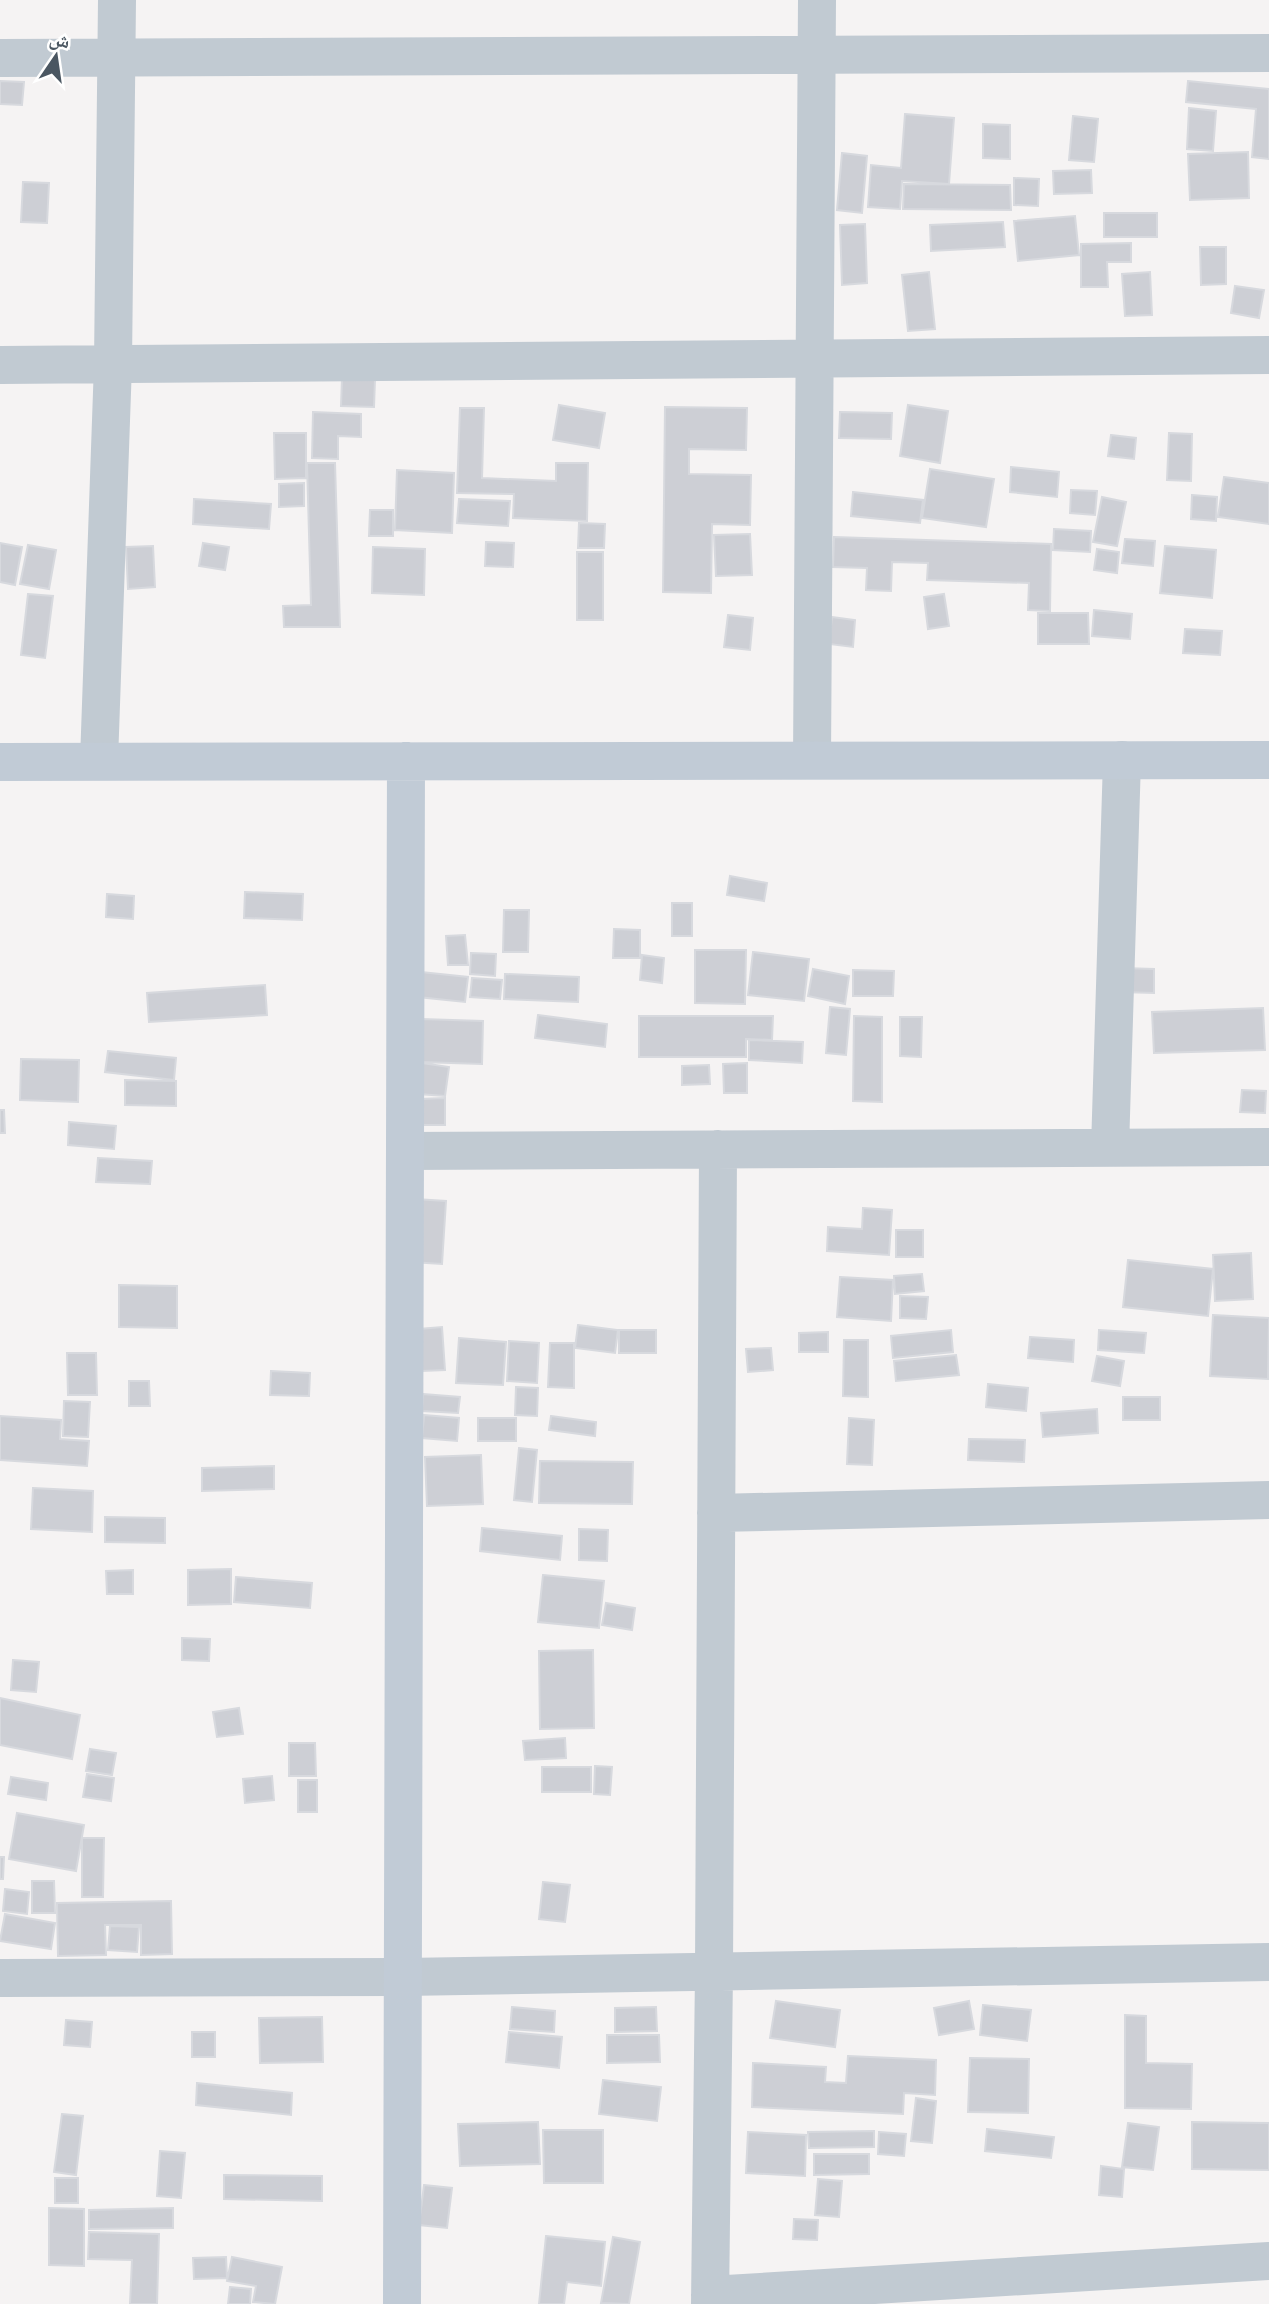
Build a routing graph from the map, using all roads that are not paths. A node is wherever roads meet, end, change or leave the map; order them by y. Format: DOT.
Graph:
graph roads {
  1 [pos="117,0"];
  2 [pos="817,0"];
  3 [pos="1269,53"];
  4 [pos="817,55"];
  5 [pos="116,57"];
  6 [pos="0,58"];
  7 [pos="1269,355"];
  8 [pos="815,359"];
  9 [pos="113,364"];
  10 [pos="0,365"];
  11 [pos="812,760"];
  12 [pos="1122,760"];
  13 [pos="1269,760"];
  14 [pos="99,761"];
  15 [pos="406,761"];
  16 [pos="0,762"];
  17 [pos="1269,1147"];
  18 [pos="1110,1148"];
  19 [pos="718,1149"];
  20 [pos="405,1151"];
  21 [pos="1269,1500"];
  22 [pos="716,1513"];
  23 [pos="1269,1962"];
  24 [pos="714,1972"];
  25 [pos="404,1977"];
  26 [pos="0,1978"];
  27 [pos="1269,2261"];
  28 [pos="710,2299"];
  29 [pos="402,2304"];
  1 -- 5 [label="street"];
  2 -- 4 [label="street"];
  3 -- 4 [label="street"];
  4 -- 5 [label="street"];
  4 -- 8 [label="street"];
  5 -- 6 [label="street"];
  5 -- 9 [label="street"];
  7 -- 8 [label="street"];
  8 -- 9 [label="street"];
  8 -- 11 [label="street"];
  9 -- 10 [label="street"];
  9 -- 14 [label="street"];
  11 -- 12 [label="street"];
  11 -- 15 [label="street"];
  12 -- 13 [label="street"];
  12 -- 18 [label="street"];
  14 -- 15 [label="street"];
  14 -- 16 [label="street"];
  15 -- 20 [label="street"];
  17 -- 18 [label="street"];
  18 -- 19 [label="street"];
  19 -- 20 [label="street"];
  19 -- 22 [label="street"];
  20 -- 25 [label="street"];
  21 -- 22 [label="street"];
  22 -- 24 [label="street"];
  23 -- 24 [label="street"];
  24 -- 25 [label="street"];
  24 -- 28 [label="street"];
  25 -- 26 [label="street"];
  25 -- 29 [label="street"];
  27 -- 28 [label="street"];
}
